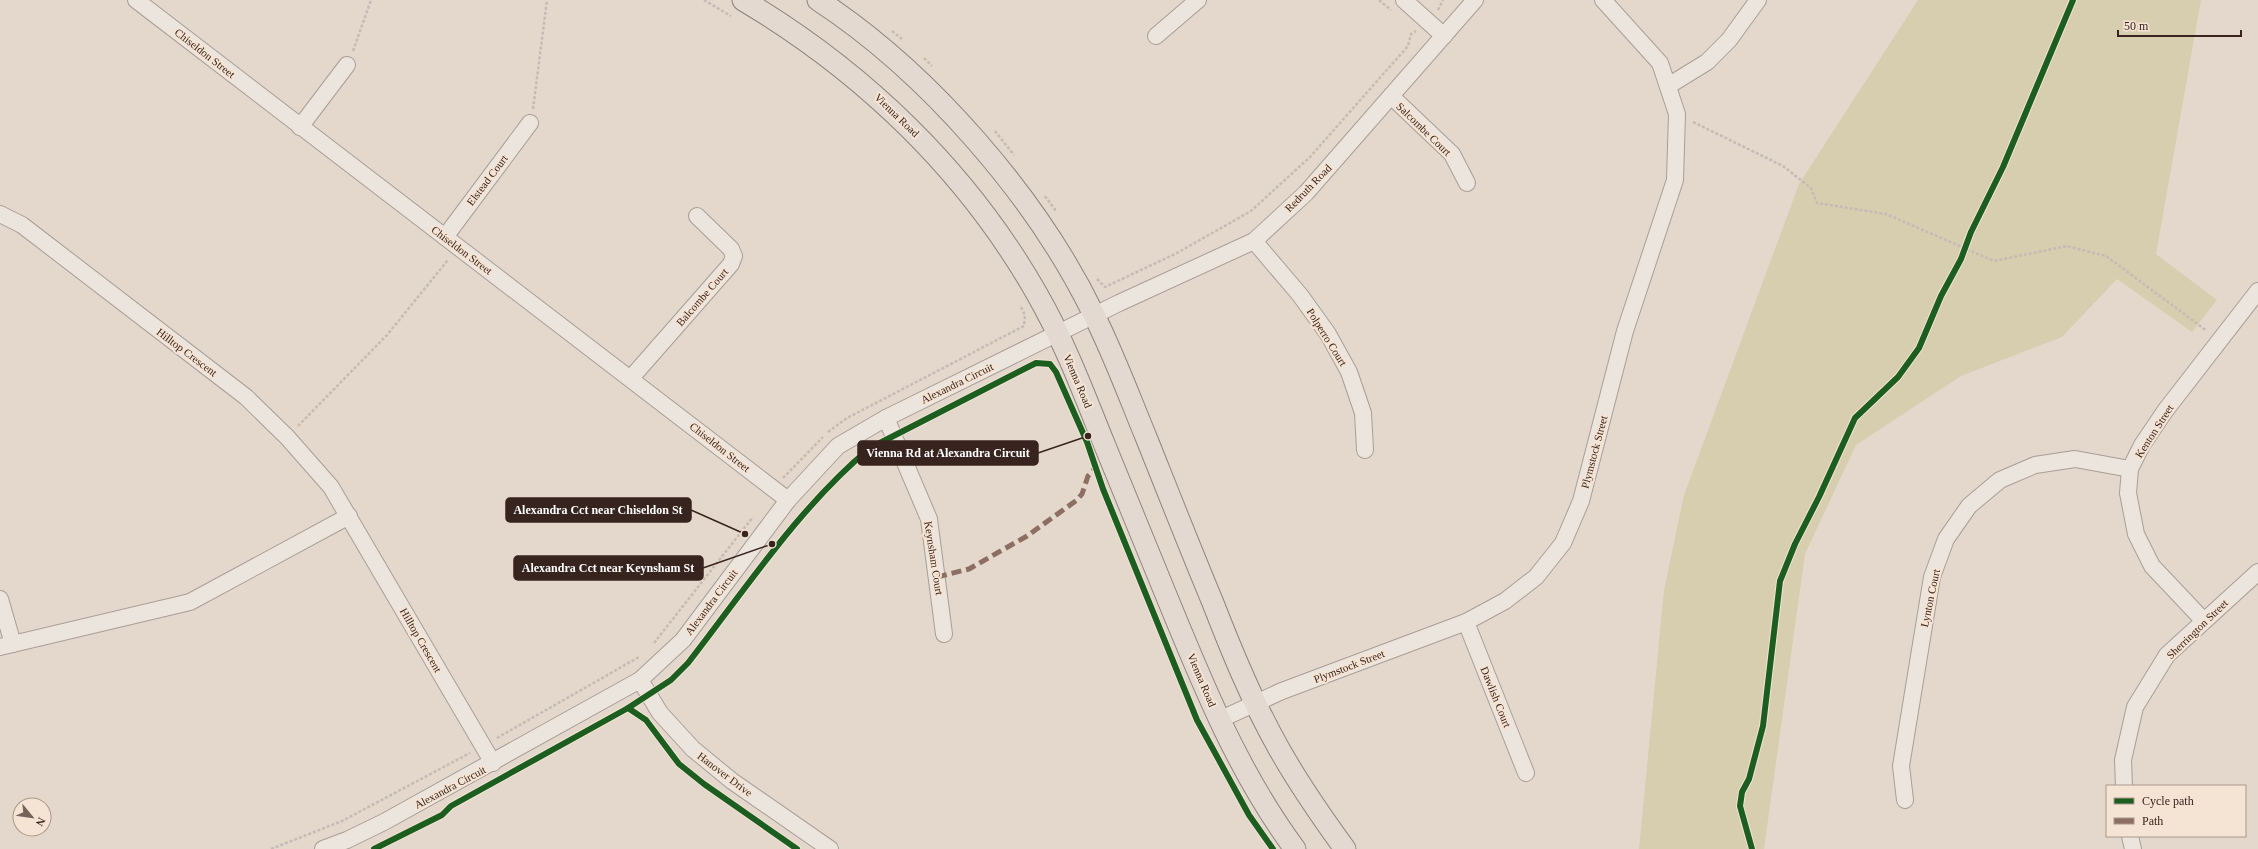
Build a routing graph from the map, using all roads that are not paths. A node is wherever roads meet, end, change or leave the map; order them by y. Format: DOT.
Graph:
graph roads {
  1 [pos="136,0"];
  2 [pos="818,0"];
  3 [pos="1198,0"];
  4 [pos="1404,0"];
  5 [pos="1474,0"];
  6 [pos="1603,0"];
  7 [pos="1758,0"];
  8 [pos="740,10"];
  9 [pos="1156,36"];
  10 [pos="1444,36"];
  11 [pos="347,65"];
  12 [pos="1668,86"];
  13 [pos="1391,96"];
  14 [pos="530,123"];
  15 [pos="300,126"];
  16 [pos="1466,183"];
  17 [pos="0,214"];
  18 [pos="697,216"];
  19 [pos="444,237"];
  20 [pos="1254,241"];
  21 [pos="2258,291"];
  22 [pos="1094,315"];
  23 [pos="1058,334"];
  24 [pos="631,378"];
  25 [pos="886,418"];
  26 [pos="1365,450"];
  27 [pos="2130,469"];
  28 [pos="788,500"];
  29 [pos="349,516"];
  30 [pos="2258,572"];
  31 [pos="0,599"];
  32 [pos="2204,621"];
  33 [pos="1466,622"];
  34 [pos="944,634"];
  35 [pos="6,645"];
  36 [pos="640,680"];
  37 [pos="1256,704"];
  38 [pos="1219,720"];
  39 [pos="493,763"];
  40 [pos="1526,773"];
  41 [pos="2124,785"];
  42 [pos="1905,800"];
  43 [pos="2130,837"];
  44 [pos="349,845"];
  45 [pos="323,849"];
  46 [pos="830,849"];
  47 [pos="1295,849"];
  48 [pos="1345,849"];
  49 [pos="2133,849"];
  1 -- 15 [label="street, Chiseldon Street"];
  2 -- 22 [label="main road"];
  3 -- 9 [label="street"];
  4 -- 10 [label="street"];
  5 -- 10 [label="street, Redruth Road"];
  6 -- 12 [label="street, Plymstock Street"];
  7 -- 12 [label="street"];
  8 -- 23 [label="main road, Vienna Road"];
  10 -- 13 [label="street, Redruth Road"];
  11 -- 15 [label="street"];
  12 -- 33 [label="street, Plymstock Street"];
  13 -- 16 [label="street, Salcombe Court"];
  13 -- 20 [label="street, Redruth Road"];
  14 -- 19 [label="street, Elstead Court"];
  15 -- 19 [label="street, Chiseldon Street"];
  17 -- 29 [label="street, Hilltop Crescent"];
  18 -- 24 [label="street, Balcombe Court"];
  19 -- 24 [label="street, Chiseldon Street"];
  20 -- 22 [label="street, Redruth Road"];
  20 -- 26 [label="street, Polperro Court"];
  21 -- 27 [label="street, Kenton Street"];
  22 -- 23 [label="street, Alexandra Circuit"];
  22 -- 37 [label="main road"];
  23 -- 25 [label="street, Alexandra Circuit"];
  23 -- 38 [label="main road, Vienna Road"];
  24 -- 28 [label="street, Chiseldon Street"];
  25 -- 28 [label="street, Alexandra Circuit"];
  25 -- 34 [label="street, Keynsham Court"];
  27 -- 32 [label="street, Kenton Street"];
  27 -- 42 [label="street, Lynton Court"];
  28 -- 36 [label="street, Alexandra Circuit"];
  29 -- 35 [label="street"];
  29 -- 39 [label="street, Hilltop Crescent"];
  30 -- 32 [label="street, Sherrington Street"];
  31 -- 35 [label="street"];
  32 -- 41 [label="street, Sherrington Street"];
  33 -- 37 [label="street, Plymstock Street"];
  33 -- 40 [label="street, Dawlish Court"];
  36 -- 39 [label="street, Alexandra Circuit"];
  36 -- 46 [label="street, Hanover Drive"];
  37 -- 38 [label="street, Plymstock Street"];
  37 -- 48 [label="main road"];
  38 -- 47 [label="main road, Vienna Road"];
  39 -- 44 [label="street, Alexandra Circuit"];
  43 -- 49 [label="street"];
  44 -- 45 [label="street, Alexandra Circuit"];
}
